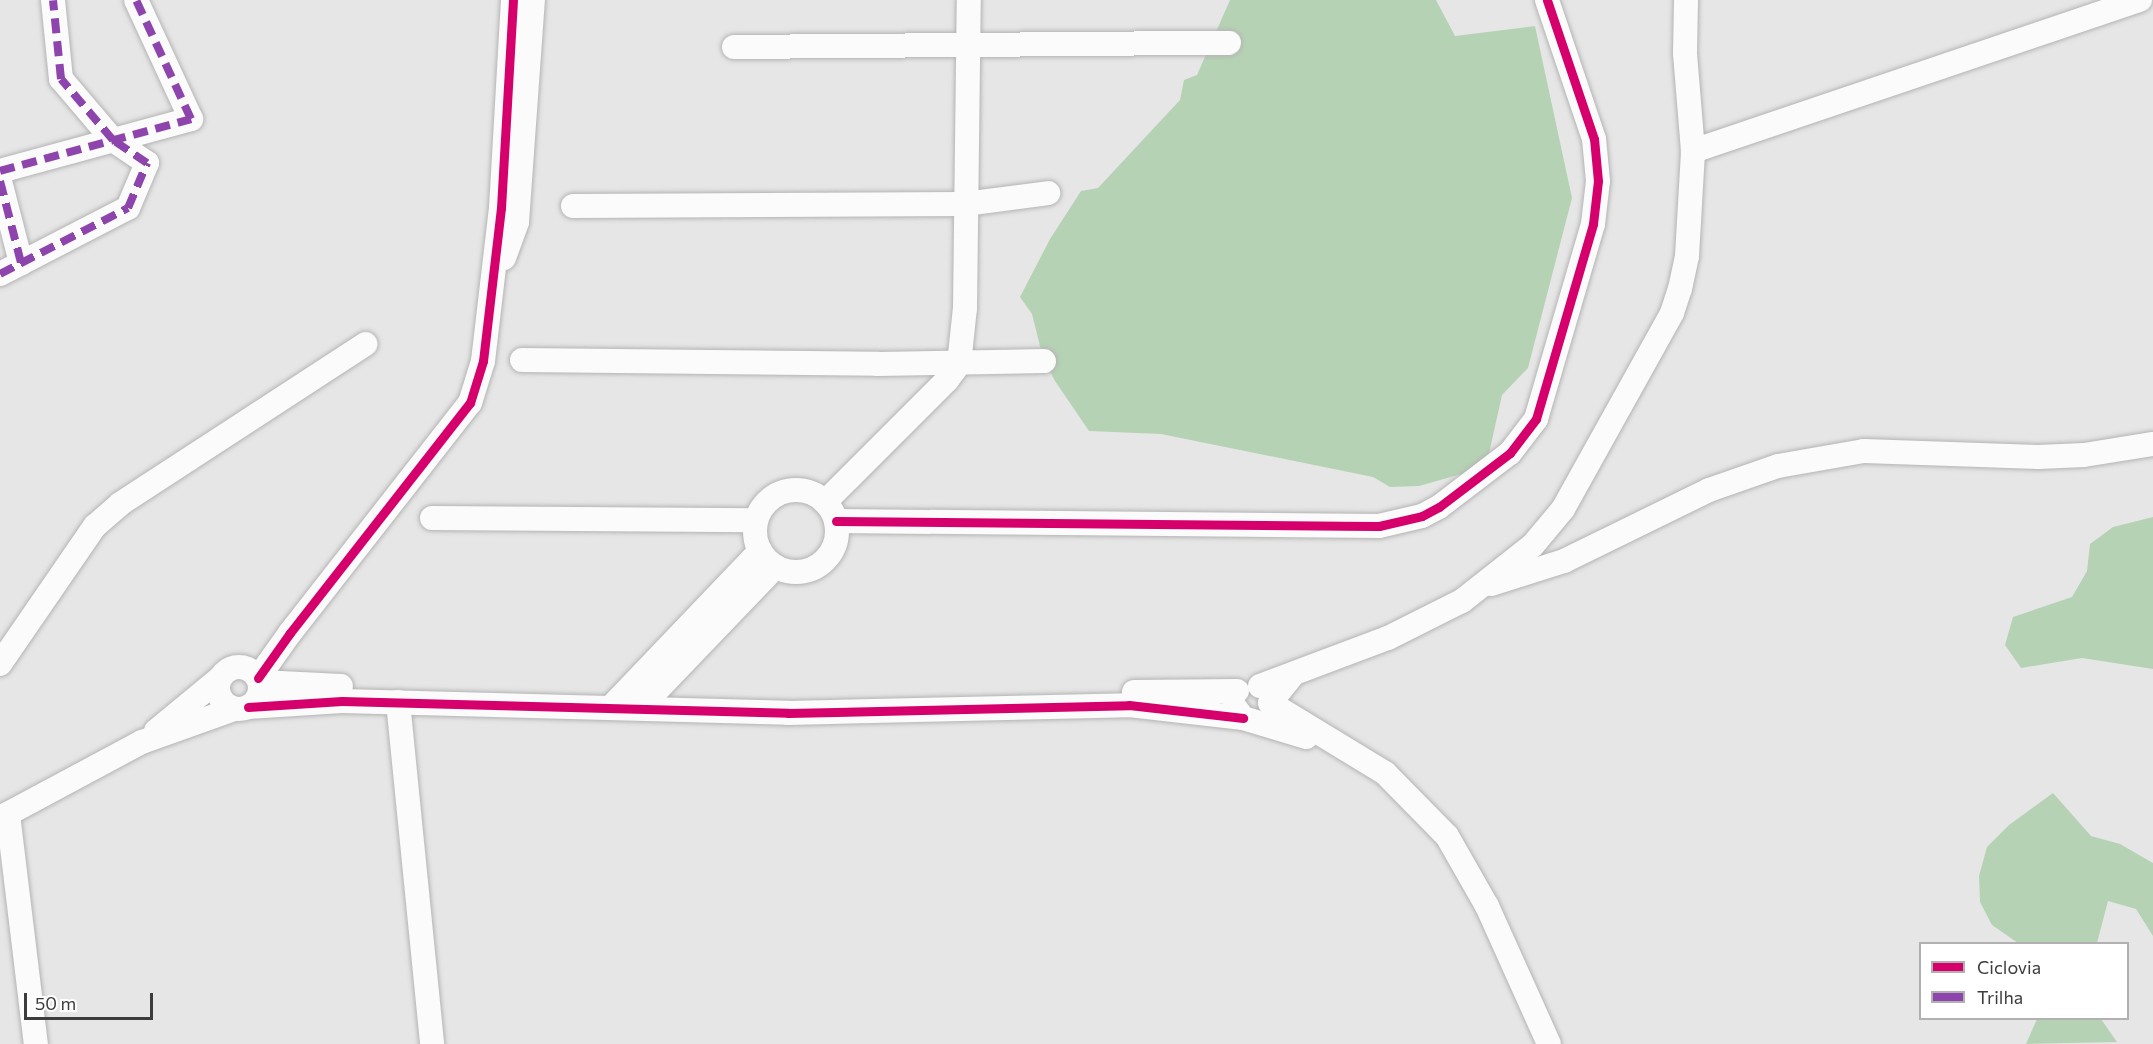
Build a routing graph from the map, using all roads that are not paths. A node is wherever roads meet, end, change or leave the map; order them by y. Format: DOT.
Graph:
graph roads {
  1 [pos="52,0"];
  2 [pos="136,0"];
  3 [pos="513,0"];
  4 [pos="533,0"];
  5 [pos="969,0"];
  6 [pos="1547,0"];
  7 [pos="1686,0"];
  8 [pos="2140,0"];
  9 [pos="968,42"];
  10 [pos="1229,42"];
  11 [pos="734,47"];
  12 [pos="517,111"];
  13 [pos="113,140"];
  14 [pos="1693,151"];
  15 [pos="0,171"];
  16 [pos="0,181"];
  17 [pos="1048,193"];
  18 [pos="965,204"];
  19 [pos="573,206"];
  20 [pos="10,269"];
  21 [pos="365,344"];
  22 [pos="522,360"];
  23 [pos="1044,361"];
  24 [pos="958,364"];
  25 [pos="2153,444"];
  26 [pos="830,512"];
  27 [pos="432,518"];
  28 [pos="756,520"];
  29 [pos="767,559"];
  30 [pos="1485,585"];
  31 [pos="290,633"];
  32 [pos="0,664"];
  33 [pos="228,672"];
  34 [pos="259,680"];
  35 [pos="632,700"];
  36 [pos="398,702"];
  37 [pos="1253,704"];
  38 [pos="241,708"];
  39 [pos="142,742"];
  40 [pos="4,816"];
  41 [pos="36,1044"];
  42 [pos="432,1044"];
  43 [pos="1550,1044"];
  1 -- 13 [label="street"];
  2 -- 13 [label="street"];
  3 -- 12 [label="street"];
  4 -- 12 [label="street"];
  5 -- 9 [label="street"];
  6 -- 26 [label="street"];
  7 -- 14 [label="street"];
  8 -- 14 [label="street"];
  9 -- 10 [label="street"];
  9 -- 11 [label="street"];
  9 -- 18 [label="street"];
  12 -- 31 [label="street"];
  13 -- 15 [label="street"];
  13 -- 20 [label="street"];
  14 -- 30 [label="street"];
  16 -- 20 [label="street"];
  17 -- 18 [label="street"];
  18 -- 19 [label="street"];
  18 -- 24 [label="street"];
  21 -- 32 [label="street"];
  22 -- 24 [label="street"];
  23 -- 24 [label="street"];
  24 -- 26 [label="street"];
  25 -- 30 [label="street"];
  26 -- 28 [label="street"];
  26 -- 29 [label="street"];
  27 -- 28 [label="street"];
  28 -- 29 [label="street"];
  29 -- 35 [label="street"];
  30 -- 37 [label="street"];
  31 -- 33 [label="street"];
  31 -- 34 [label="street"];
  33 -- 34 [label="street"];
  33 -- 38 [label="street"];
  33 -- 39 [label="street"];
  34 -- 35 [label="street"];
  34 -- 38 [label="street"];
  35 -- 36 [label="street"];
  35 -- 37 [label="street"];
  36 -- 38 [label="street"];
  36 -- 42 [label="street"];
  37 -- 43 [label="street"];
  38 -- 39 [label="street"];
  39 -- 40 [label="street"];
  40 -- 41 [label="street"];
}
